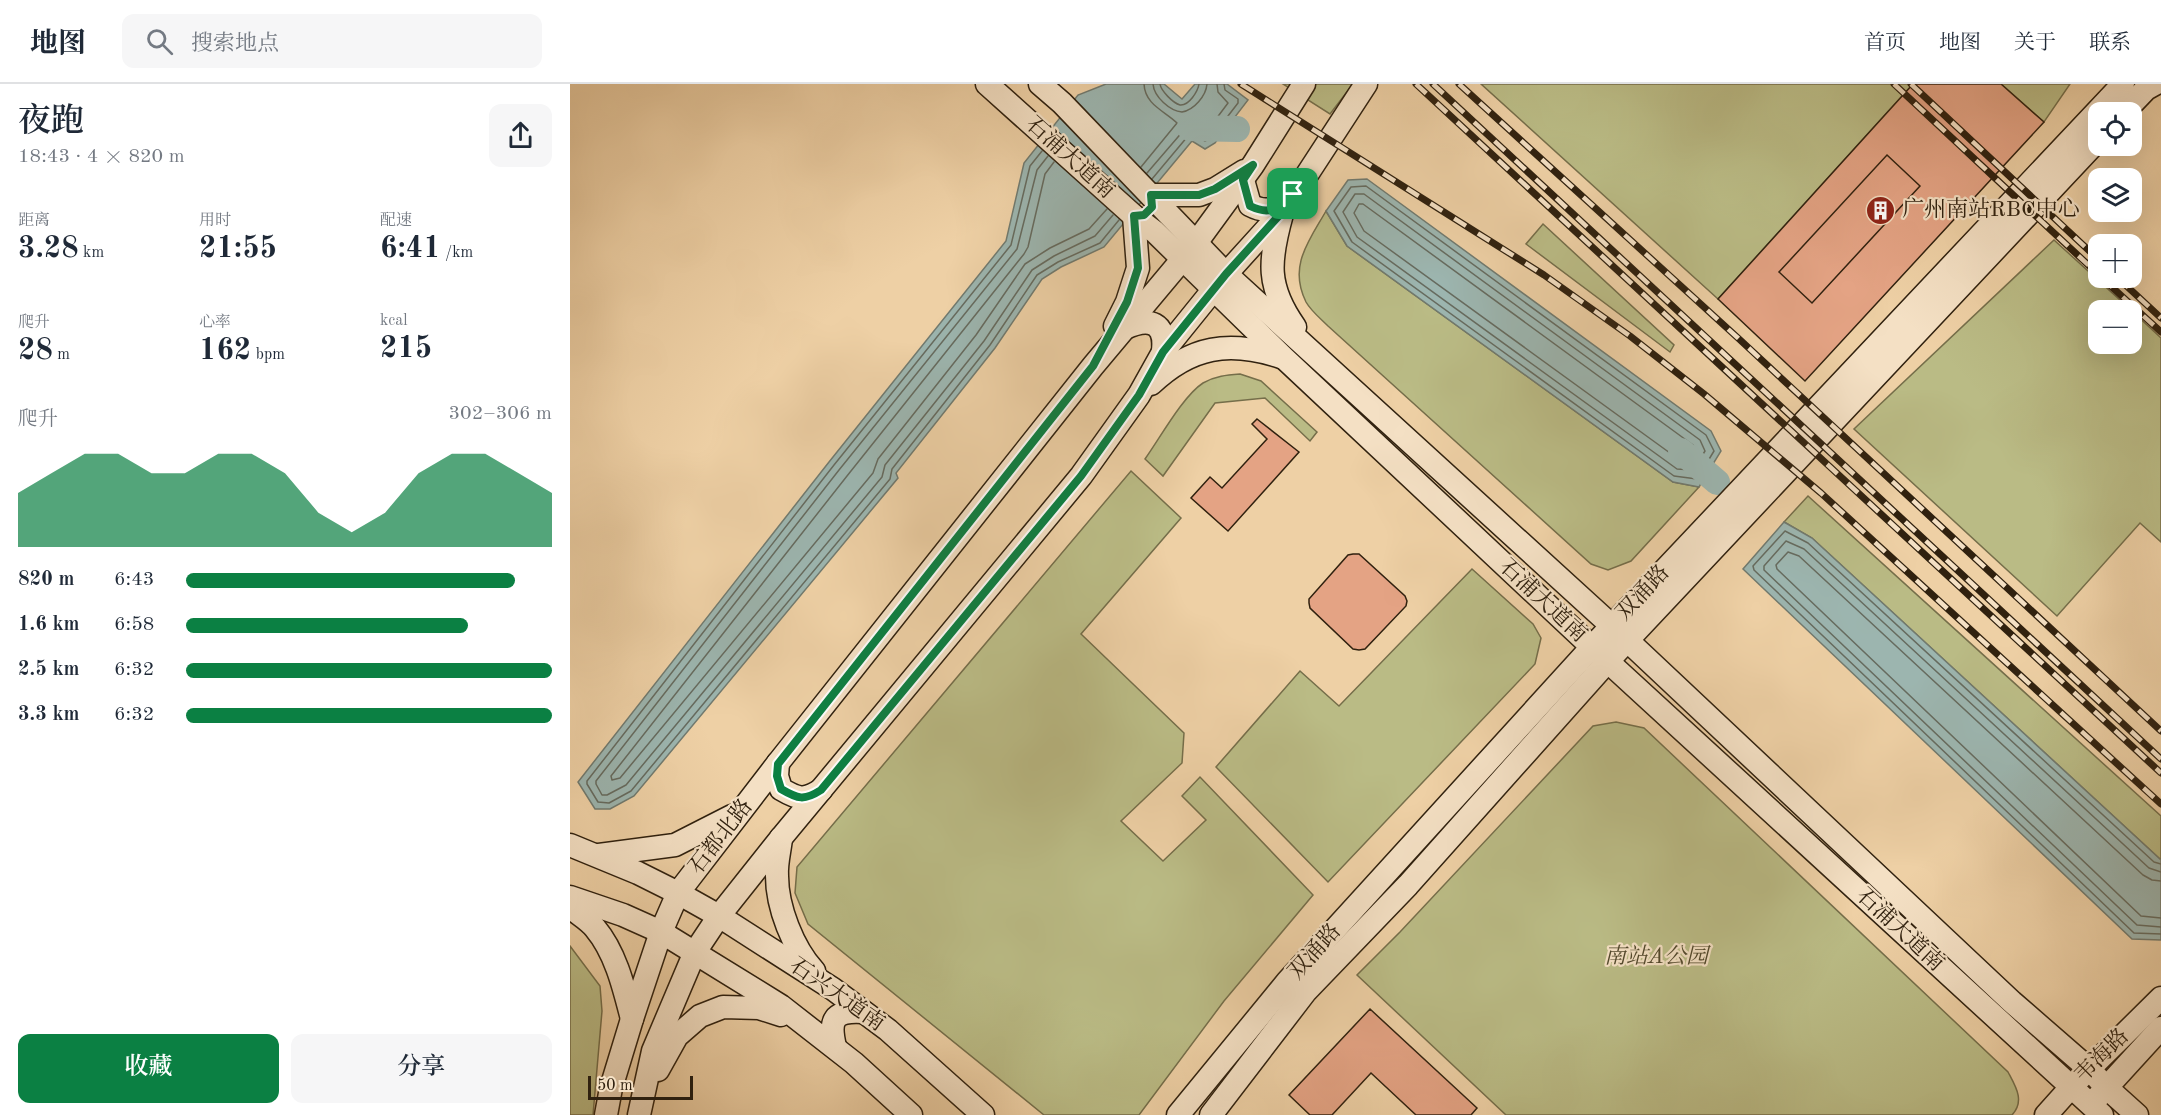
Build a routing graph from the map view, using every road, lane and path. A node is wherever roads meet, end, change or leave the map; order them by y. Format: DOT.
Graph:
graph roads {
  1 [pos="987,84"];
  2 [pos="1040,84"];
  3 [pos="1304,84"];
  4 [pos="1366,84"];
  5 [pos="2123,84"];
  6 [pos="2151,90"];
  7 [pos="2136,102"];
  8 [pos="2088,150"];
  9 [pos="1248,173"];
  10 [pos="1151,195"];
  11 [pos="1288,202"];
  12 [pos="1134,216"];
  13 [pos="1189,251"];
  14 [pos="1219,282"];
  15 [pos="1125,328"];
  16 [pos="1311,351"];
  17 [pos="1163,352"];
  18 [pos="1284,357"];
  19 [pos="1093,366"];
  20 [pos="1340,376"];
  21 [pos="1139,395"];
  22 [pos="1326,397"];
  23 [pos="1619,634"];
  24 [pos="1600,654"];
  25 [pos="778,764"];
  26 [pos="821,790"];
  27 [pos="741,811"];
  28 [pos="781,838"];
  29 [pos="570,845"];
  30 [pos="597,855"];
  31 [pos="678,893"];
  32 [pos="570,897"];
  33 [pos="570,907"];
  34 [pos="719,916"];
  35 [pos="661,932"];
  36 [pos="695,952"];
  37 [pos="833,989"];
  38 [pos="2161,998"];
  39 [pos="863,1012"];
  40 [pos="632,1019"];
  41 [pos="800,1021"];
  42 [pos="2161,1028"];
  43 [pos="835,1047"];
  44 [pos="2089,1069"];
  45 [pos="2072,1086"];
  46 [pos="611,1088"];
  47 [pos="2107,1088"];
  48 [pos="2092,1112"];
  49 [pos="639,1114"];
  50 [pos="606,1115"];
  51 [pos="911,1115"];
  52 [pos="983,1115"];
  53 [pos="1178,1115"];
  54 [pos="1211,1115"];
  55 [pos="2046,1115"];
  56 [pos="2137,1115"];
  1 -- 12 [label="main road, 石浦大道南"];
  2 -- 10 [label="main road, 石浦大道南"];
  3 -- 9 [label="main road, 石都北路"];
  4 -- 11 [label="main road"];
  5 -- 23 [label="main road, 双涌路"];
  6 -- 7 [label="main road"];
  8 -- 23 [label="main road, 双涌路"];
  9 -- 10 [label="main road"];
  9 -- 11 [label="main road"];
  9 -- 13 [label="main road, 石都北路"];
  10 -- 12 [label="main road"];
  10 -- 13 [label="main road, 石浦大道南"];
  11 -- 14 [label="main road"];
  11 -- 16 [label="main road"];
  12 -- 13 [label="main road, 石浦大道南"];
  12 -- 19 [label="main road"];
  13 -- 14 [label="main road, 石浦大道南"];
  13 -- 15 [label="main road, 石都北路"];
  14 -- 16 [label="main road, 石浦大道南"];
  14 -- 17 [label="main road"];
  14 -- 18 [label="main road, 石浦大道南"];
  15 -- 17 [label="main road"];
  15 -- 19 [label="main road, 石都北路"];
  16 -- 20 [label="main road, 石浦大道南"];
  17 -- 21 [label="main road"];
  18 -- 21 [label="main road"];
  18 -- 22 [label="main road, 石浦大道南"];
  19 -- 25 [label="main road, 石都北路"];
  20 -- 22 [label="main road"];
  20 -- 23 [label="main road, 石浦大道南"];
  21 -- 26 [label="main road"];
  22 -- 24 [label="main road, 石浦大道南"];
  23 -- 24 [label="main road, 双涌路"];
  23 -- 44 [label="main road, 石浦大道南"];
  24 -- 45 [label="main road, 石浦大道南"];
  24 -- 53 [label="main road, 双涌路"];
  24 -- 54 [label="main road, 双涌路"];
  25 -- 26 [label="main road"];
  25 -- 27 [label="main road, 石都北路"];
  26 -- 28 [label="main road"];
  27 -- 30 [label="main road"];
  27 -- 31 [label="main road, 石都北路"];
  28 -- 34 [label="main road"];
  28 -- 37 [label="main road"];
  29 -- 30 [label="main road, 石兴大道南"];
  30 -- 31 [label="main road, 石兴大道南"];
  31 -- 34 [label="main road, 石兴大道南"];
  31 -- 35 [label="main road, 石都北路"];
  32 -- 35 [label="main road, 石兴大道南"];
  33 -- 40 [label="main road"];
  34 -- 36 [label="main road"];
  34 -- 37 [label="main road, 石兴大道南"];
  35 -- 36 [label="main road, 石兴大道南"];
  35 -- 40 [label="main road, 石都北路"];
  36 -- 41 [label="main road, 石兴大道南"];
  36 -- 49 [label="main road"];
  37 -- 39 [label="main road, 石兴大道南"];
  38 -- 44 [label="main road, 韦海路"];
  39 -- 43 [label="main road"];
  39 -- 52 [label="main road, 石兴大道南"];
  40 -- 46 [label="main road, 石都北路"];
  41 -- 43 [label="main road, 石兴大道南"];
  41 -- 49 [label="main road"];
  42 -- 47 [label="main road, 韦海路"];
  43 -- 51 [label="main road, 石兴大道南"];
  44 -- 45 [label="main road, 韦海路"];
  44 -- 47 [label="main road, 石浦大道南"];
  45 -- 48 [label="main road, 石浦大道南"];
  45 -- 55 [label="main road, 韦海路"];
  46 -- 49 [label="main road"];
  46 -- 50 [label="main road, 石都北路"];
  47 -- 48 [label="main road, 韦海路"];
  47 -- 56 [label="main road, 石浦大道南"];
}
